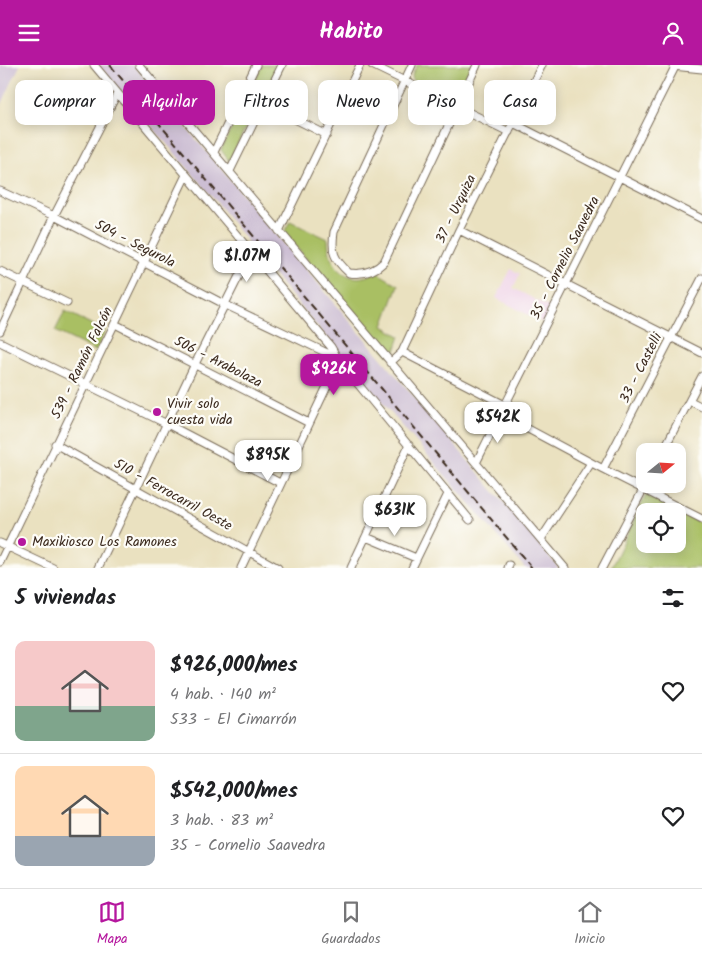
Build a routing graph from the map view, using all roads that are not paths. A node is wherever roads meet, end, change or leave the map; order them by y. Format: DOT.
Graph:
graph roads {
  1 [pos="94,65"];
  2 [pos="140,65"];
  3 [pos="256,65"];
  4 [pos="282,65"];
  5 [pos="360,65"];
  6 [pos="372,65"];
  7 [pos="412,65"];
  8 [pos="477,65"];
  9 [pos="542,65"];
  10 [pos="674,66"];
  11 [pos="702,69"];
  12 [pos="249,80"];
  13 [pos="275,80"];
  14 [pos="405,80"];
  15 [pos="470,80"];
  16 [pos="534,80"];
  17 [pos="408,81"];
  18 [pos="117,94"];
  19 [pos="474,114"];
  20 [pos="227,125"];
  21 [pos="253,125"];
  22 [pos="306,125"];
  23 [pos="449,125"];
  24 [pos="512,125"];
  25 [pos="517,125"];
  26 [pos="509,132"];
  27 [pos="327,135"];
  28 [pos="214,152"];
  29 [pos="230,171"];
  30 [pos="186,175"];
  31 [pos="620,176"];
  32 [pos="0,191"];
  33 [pos="54,216"];
  34 [pos="702,219"];
  35 [pos="459,230"];
  36 [pos="279,231"];
  37 [pos="251,252"];
  38 [pos="144,263"];
  39 [pos="0,271"];
  40 [pos="702,278"];
  41 [pos="23,281"];
  42 [pos="566,284"];
  43 [pos="67,303"];
  44 [pos="224,304"];
  45 [pos="115,324"];
  46 [pos="0,331"];
  47 [pos="671,337"];
  48 [pos="0,342"];
  49 [pos="402,351"];
  50 [pos="702,353"];
  51 [pos="339,361"];
  52 [pos="390,363"];
  53 [pos="195,364"];
  54 [pos="702,376"];
  55 [pos="85,383"];
  56 [pos="690,401"];
  57 [pos="505,405"];
  58 [pos="702,407"];
  59 [pos="500,414"];
  60 [pos="309,423"];
  61 [pos="167,424"];
  62 [pos="667,443"];
  63 [pos="55,444"];
  64 [pos="409,445"];
  65 [pos="476,463"];
  66 [pos="590,463"];
  67 [pos="603,469"];
  68 [pos="280,483"];
  69 [pos="636,483"];
  70 [pos="135,488"];
  71 [pos="641,493"];
  72 [pos="655,493"];
  73 [pos="448,494"];
  74 [pos="702,519"];
  75 [pos="470,520"];
  76 [pos="366,537"];
  77 [pos="541,539"];
  78 [pos="0,543"];
  79 [pos="8,546"];
  80 [pos="248,552"];
  81 [pos="416,558"];
  82 [pos="0,561"];
  83 [pos="53,568"];
  84 [pos="98,568"];
  85 [pos="241,568"];
  86 [pos="278,568"];
  87 [pos="351,568"];
  88 [pos="412,568"];
  89 [pos="565,568"];
  90 [pos="602,568"];
  1 -- 18 [label="street"];
  2 -- 28 [label="street"];
  3 -- 12 [label="street"];
  4 -- 13 [label="street"];
  5 -- 27 [label="street"];
  6 -- 14 [label="street"];
  7 -- 14 [label="street"];
  8 -- 15 [label="street"];
  9 -- 16 [label="street, 37 - Urquiza"];
  10 -- 11 [label="street"];
  10 -- 31 [label="street, 35 - Cornelio Saavedra"];
  14 -- 17 [label="street"];
  14 -- 23 [label="street"];
  18 -- 30 [label="street"];
  18 -- 33 [label="street"];
  19 -- 26 [label="street"];
  20 -- 28 [label="street"];
  21 -- 29 [label="street"];
  22 -- 27 [label="street"];
  24 -- 26 [label="street, 37 - Urquiza"];
  25 -- 31 [label="street"];
  26 -- 35 [label="street, 37 - Urquiza"];
  27 -- 36 [label="street"];
  28 -- 29 [label="street"];
  29 -- 36 [label="street"];
  30 -- 37 [label="street"];
  30 -- 38 [label="street, 539 - Ramón Falcón"];
  31 -- 34 [label="street"];
  31 -- 42 [label="street, 35 - Cornelio Saavedra"];
  32 -- 33 [label="street, 504 - Segurola"];
  33 -- 38 [label="street, 504 - Segurola"];
  33 -- 41 [label="street"];
  35 -- 42 [label="street"];
  35 -- 49 [label="street, 37 - Urquiza"];
  36 -- 52 [label="street"];
  37 -- 44 [label="street"];
  37 -- 51 [label="street"];
  38 -- 44 [label="street, 504 - Segurola"];
  38 -- 45 [label="street, 539 - Ramón Falcón"];
  39 -- 41 [label="street"];
  40 -- 47 [label="street, 33 - Castelli"];
  41 -- 43 [label="street"];
  41 -- 46 [label="street"];
  42 -- 47 [label="street"];
  42 -- 57 [label="street, 35 - Cornelio Saavedra"];
  44 -- 51 [label="street, 504 - Segurola"];
  44 -- 53 [label="street"];
  45 -- 53 [label="street, 506 - Arabolaza"];
  45 -- 55 [label="street, 539 - Ramón Falcón"];
  47 -- 50 [label="street"];
  47 -- 67 [label="street, 33 - Castelli"];
  48 -- 55 [label="street"];
  49 -- 52 [label="street, 37 - Urquiza"];
  49 -- 57 [label="street"];
  51 -- 60 [label="street"];
  51 -- 64 [label="street"];
  52 -- 65 [label="street"];
  53 -- 60 [label="street, 506 - Arabolaza"];
  53 -- 61 [label="street"];
  54 -- 56 [label="street"];
  55 -- 61 [label="street"];
  55 -- 63 [label="street, 539 - Ramón Falcón"];
  56 -- 58 [label="street"];
  56 -- 62 [label="street"];
  57 -- 59 [label="street, 35 - Cornelio Saavedra"];
  59 -- 65 [label="street, 35 - Cornelio Saavedra"];
  59 -- 66 [label="street"];
  60 -- 68 [label="street"];
  61 -- 68 [label="street"];
  61 -- 70 [label="street"];
  63 -- 70 [label="street, 510 - Ferrocarril Oeste"];
  63 -- 79 [label="street, 539 - Ramón Falcón"];
  64 -- 73 [label="street"];
  64 -- 76 [label="street"];
  65 -- 77 [label="street"];
  66 -- 67 [label="street"];
  66 -- 77 [label="street"];
  67 -- 69 [label="street"];
  68 -- 80 [label="street"];
  70 -- 80 [label="street, 510 - Ferrocarril Oeste"];
  70 -- 84 [label="street"];
  71 -- 90 [label="street"];
  72 -- 74 [label="street"];
  73 -- 75 [label="street"];
  73 -- 81 [label="street"];
  76 -- 81 [label="street"];
  76 -- 87 [label="street"];
  77 -- 89 [label="street"];
  78 -- 79 [label="street"];
  79 -- 82 [label="street, 539 - Ramón Falcón"];
  79 -- 83 [label="street"];
  80 -- 85 [label="street"];
  80 -- 86 [label="street, 510 - Ferrocarril Oeste"];
  81 -- 88 [label="street"];
}
